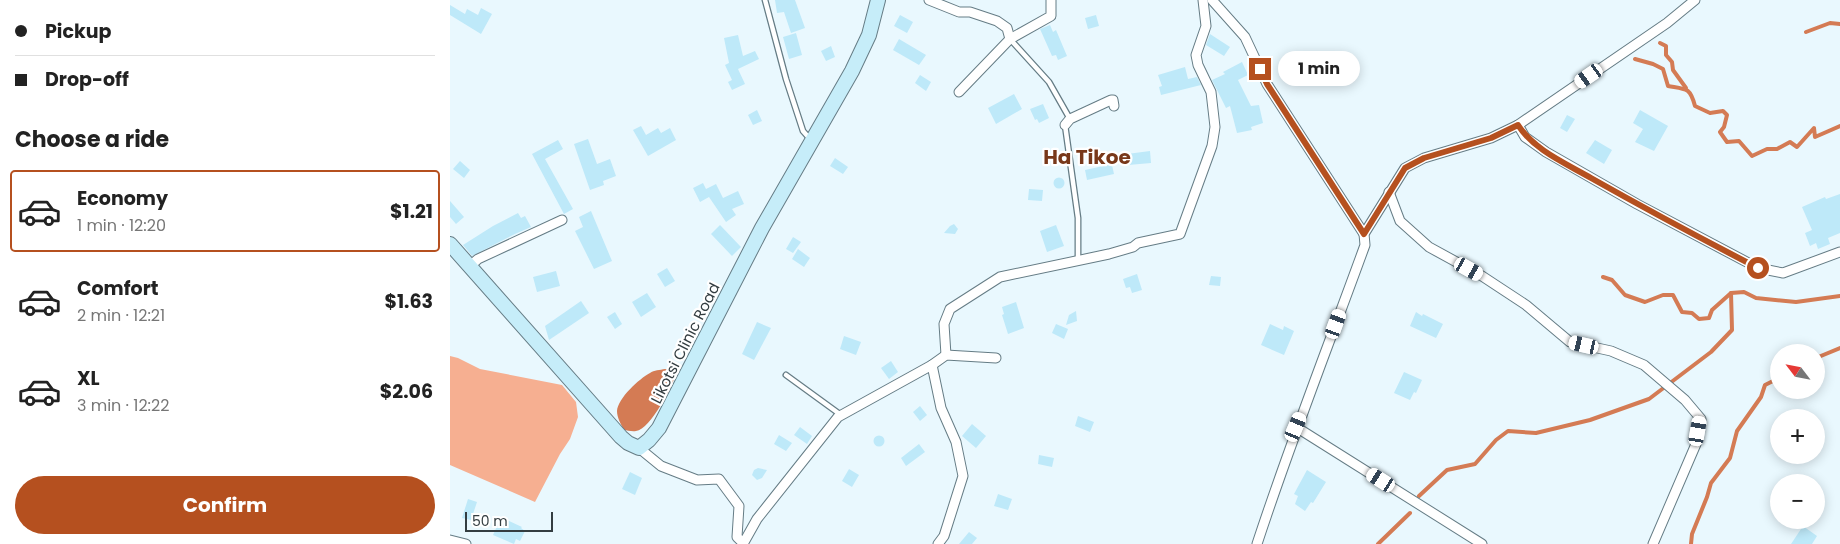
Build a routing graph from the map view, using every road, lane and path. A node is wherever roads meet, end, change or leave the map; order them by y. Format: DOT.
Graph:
graph roads {
  1 [pos="765,0"];
  2 [pos="878,0"];
  3 [pos="929,0"];
  4 [pos="1051,0"];
  5 [pos="1203,0"];
  6 [pos="1212,0"];
  7 [pos="1695,0"];
  8 [pos="1010,39"];
  9 [pos="959,92"];
  10 [pos="1114,106"];
  11 [pos="1068,122"];
  12 [pos="1518,125"];
  13 [pos="812,141"];
  14 [pos="1389,192"];
  15 [pos="562,220"];
  16 [pos="1364,234"];
  17 [pos="450,244"];
  18 [pos="1840,252"];
  19 [pos="1078,260"];
  20 [pos="470,266"];
  21 [pos="946,355"];
  22 [pos="996,358"];
  23 [pos="932,365"];
  24 [pos="786,375"];
  25 [pos="841,415"];
  26 [pos="1296,427"];
  27 [pos="639,448"];
  28 [pos="450,540"];
  29 [pos="947,540"];
  30 [pos="466,544"];
  31 [pos="743,544"];
  32 [pos="938,544"];
  33 [pos="1257,544"];
  34 [pos="1482,544"];
  35 [pos="1654,544"];
  1 -- 13 [label="lane"];
  2 -- 13 [label="street, Likotsi Clinic Road"];
  3 -- 8 [label="street"];
  4 -- 8 [label="street"];
  5 -- 19 [label="street"];
  6 -- 16 [label="street"];
  7 -- 12 [label="street"];
  8 -- 9 [label="street"];
  8 -- 11 [label="lane"];
  10 -- 11 [label="street"];
  11 -- 19 [label="lane"];
  12 -- 14 [label="street"];
  12 -- 18 [label="street"];
  13 -- 27 [label="street, Likotsi Clinic Road"];
  14 -- 16 [label="street"];
  14 -- 35 [label="street"];
  15 -- 20 [label="street"];
  16 -- 26 [label="street"];
  17 -- 20 [label="street"];
  19 -- 21 [label="street"];
  20 -- 27 [label="street"];
  21 -- 22 [label="street"];
  21 -- 23 [label="street"];
  23 -- 25 [label="street"];
  23 -- 29 [label="street"];
  24 -- 25 [label="lane"];
  25 -- 31 [label="street"];
  26 -- 33 [label="street"];
  26 -- 34 [label="street"];
  27 -- 31 [label="street"];
  28 -- 30 [label="street"];
  29 -- 32 [label="street"];
}
